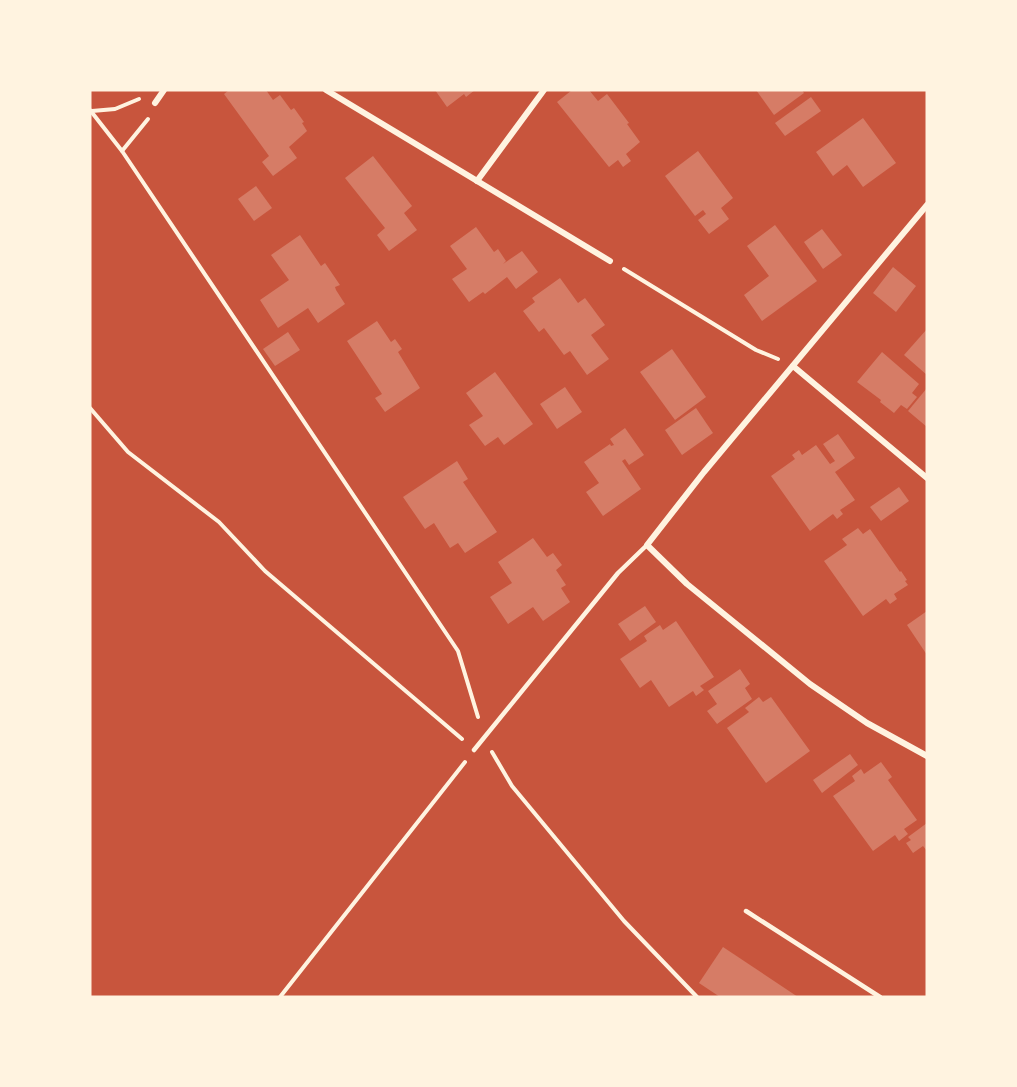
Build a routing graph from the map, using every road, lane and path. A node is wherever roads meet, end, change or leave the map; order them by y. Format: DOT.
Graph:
graph roads {
  1 [pos="164,90"];
  2 [pos="326,90"];
  3 [pos="544,90"];
  4 [pos="147,95"];
  5 [pos="155,103"];
  6 [pos="91,110"];
  7 [pos="122,151"];
  8 [pos="477,181"];
  9 [pos="927,205"];
  10 [pos="610,261"];
  11 [pos="793,366"];
  12 [pos="90,408"];
  13 [pos="927,478"];
  14 [pos="647,545"];
  15 [pos="484,736"];
  16 [pos="474,750"];
  17 [pos="927,756"];
  18 [pos="746,911"];
  19 [pos="280,997"];
  20 [pos="697,997"];
  21 [pos="880,997"];
  1 -- 5 [label="street"];
  2 -- 8 [label="street"];
  3 -- 8 [label="street"];
  4 -- 6 [label="path"];
  5 -- 7 [label="path"];
  6 -- 7 [label="path"];
  7 -- 15 [label="path"];
  8 -- 10 [label="street"];
  9 -- 11 [label="street"];
  10 -- 11 [label="path"];
  11 -- 13 [label="street"];
  11 -- 14 [label="street"];
  12 -- 16 [label="path"];
  14 -- 15 [label="lane"];
  14 -- 17 [label="street"];
  15 -- 16 [label="lane"];
  15 -- 20 [label="path"];
  16 -- 19 [label="path"];
  18 -- 21 [label="lane"];
}
